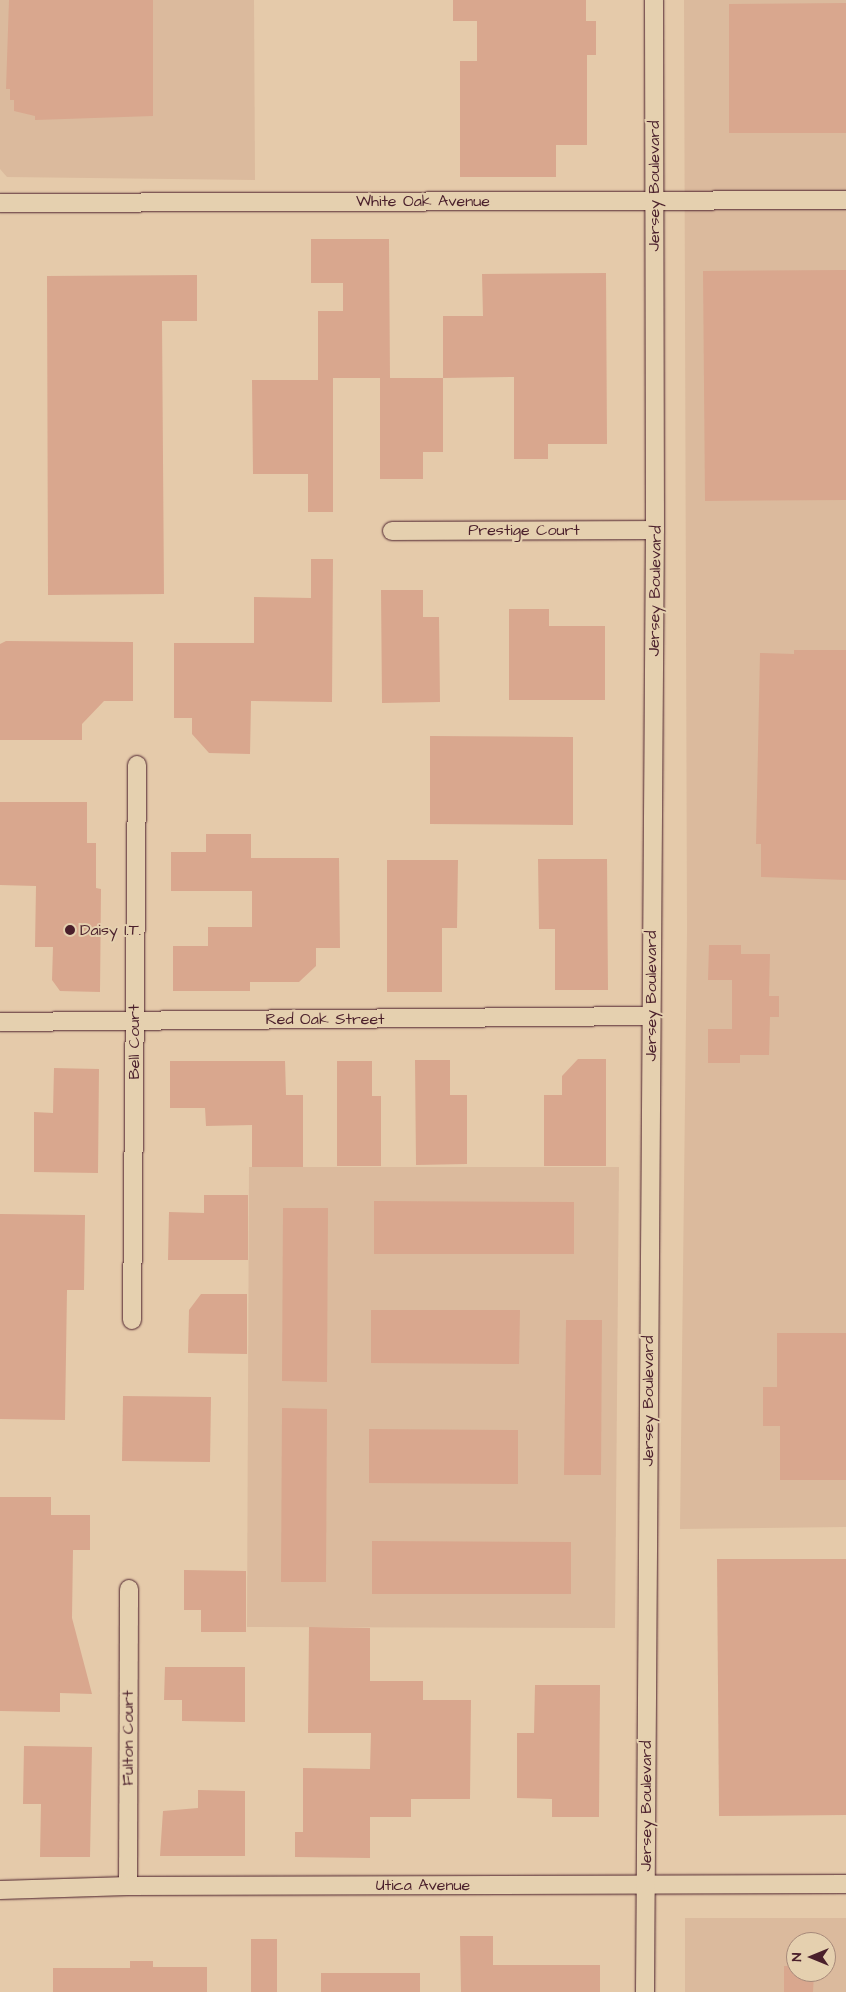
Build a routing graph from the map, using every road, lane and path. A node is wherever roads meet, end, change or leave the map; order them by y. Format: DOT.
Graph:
graph roads {
  1 [pos="654,0"];
  2 [pos="654,200"];
  3 [pos="846,200"];
  4 [pos="0,203"];
  5 [pos="656,530"];
  6 [pos="392,531"];
  7 [pos="137,765"];
  8 [pos="651,1016"];
  9 [pos="134,1020"];
  10 [pos="0,1022"];
  11 [pos="132,1320"];
  12 [pos="129,1589"];
  13 [pos="846,1884"];
  14 [pos="646,1885"];
  15 [pos="128,1886"];
  16 [pos="0,1890"];
  17 [pos="646,1992"];
  1 -- 2 [label="street, Jersey Boulevard"];
  2 -- 3 [label="street, White Oak Avenue"];
  2 -- 4 [label="street, White Oak Avenue"];
  2 -- 5 [label="street, Jersey Boulevard"];
  5 -- 6 [label="street, Prestige Court"];
  5 -- 8 [label="street, Jersey Boulevard"];
  7 -- 9 [label="street, Bell Court"];
  8 -- 9 [label="street, Red Oak Street"];
  8 -- 14 [label="street, Jersey Boulevard"];
  9 -- 10 [label="street, Red Oak Street"];
  9 -- 11 [label="street, Bell Court"];
  12 -- 15 [label="street, Fulton Court"];
  13 -- 14 [label="street, Utica Avenue"];
  14 -- 15 [label="street, Utica Avenue"];
  14 -- 17 [label="street, Jersey Boulevard"];
  15 -- 16 [label="street, Utica Avenue"];
}
